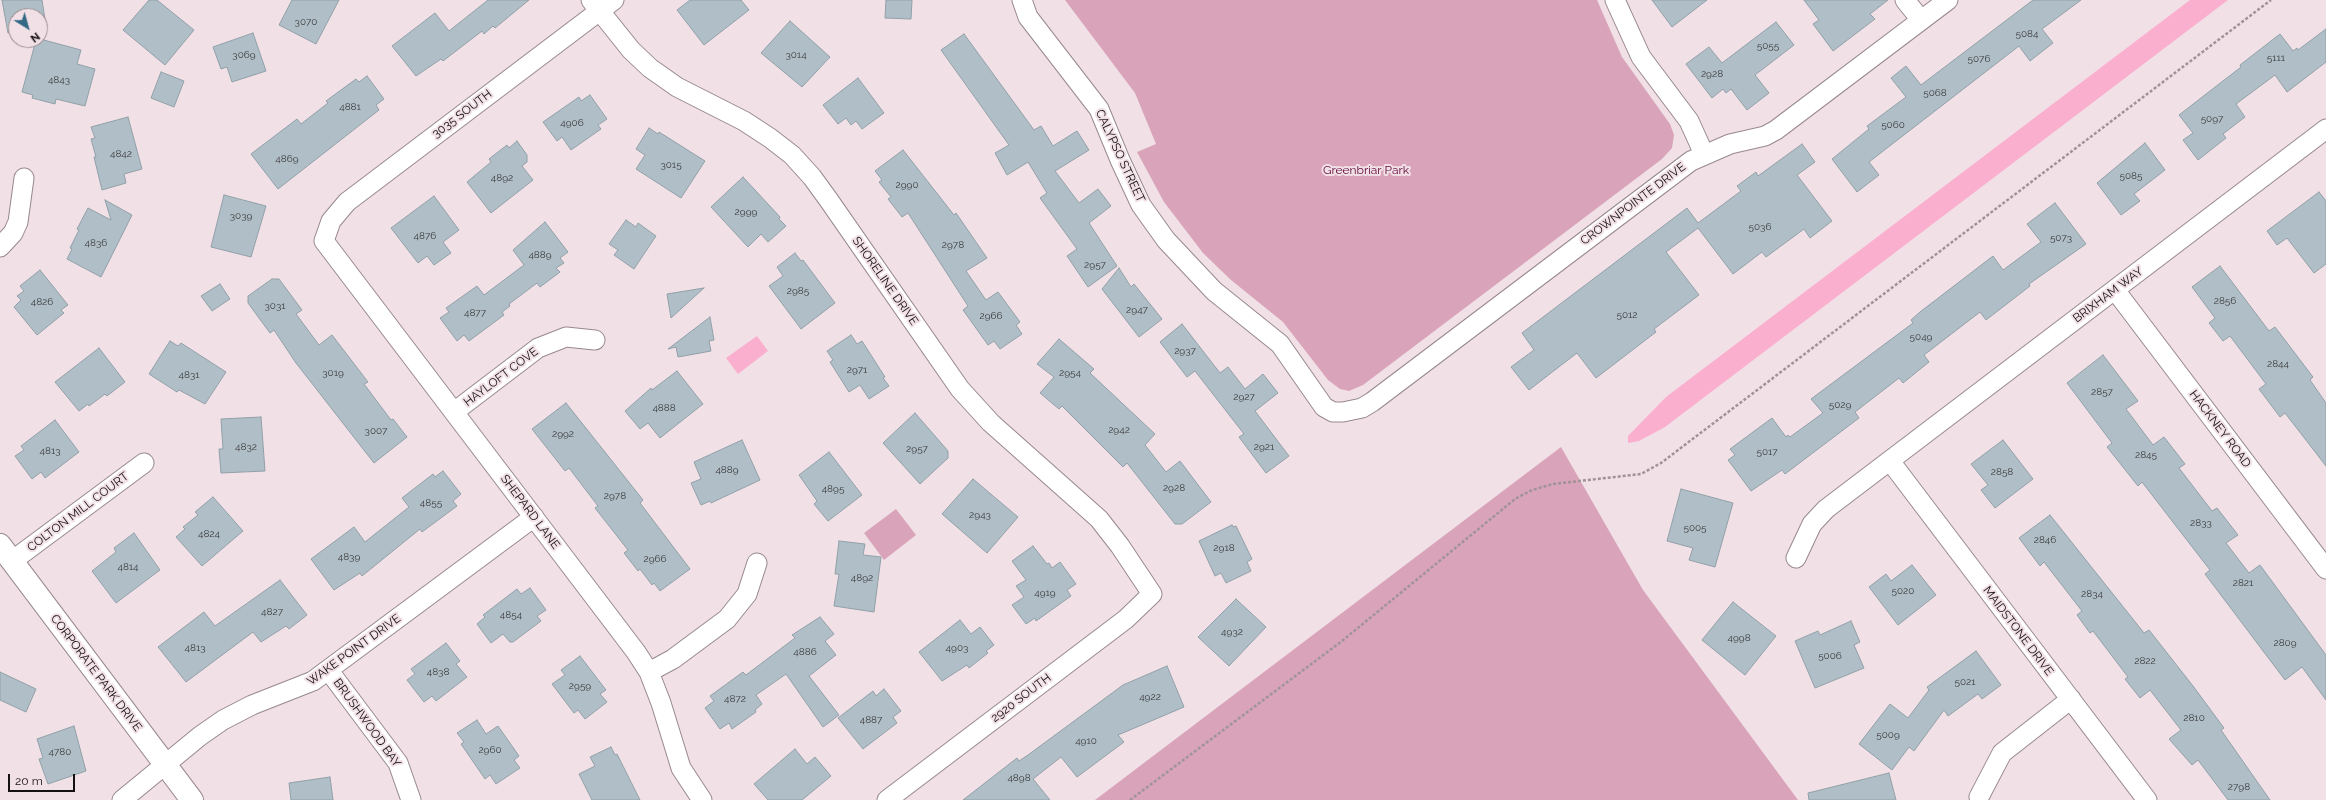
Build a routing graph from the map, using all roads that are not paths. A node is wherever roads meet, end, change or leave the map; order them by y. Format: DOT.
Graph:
graph roads {
  1 [pos="1616,0"];
  2 [pos="1905,0"];
  3 [pos="1948,0"];
  4 [pos="1022,1"];
  5 [pos="602,4"];
  6 [pos="1921,20"];
  7 [pos="2326,129"];
  8 [pos="1704,154"];
  9 [pos="24,178"];
  10 [pos="324,241"];
  11 [pos="0,247"];
  12 [pos="2115,290"];
  13 [pos="595,340"];
  14 [pos="1324,407"];
  15 [pos="454,412"];
  16 [pos="1890,461"];
  17 [pos="144,463"];
  18 [pos="534,517"];
  19 [pos="6,553"];
  20 [pos="1796,558"];
  21 [pos="758,563"];
  22 [pos="2326,569"];
  23 [pos="1152,594"];
  24 [pos="329,671"];
  25 [pos="649,672"];
  26 [pos="2071,699"];
  27 [pos="166,765"];
  28 [pos="1979,798"];
  29 [pos="122,800"];
  30 [pos="192,800"];
  31 [pos="412,800"];
  32 [pos="702,800"];
  33 [pos="887,800"];
  34 [pos="2147,800"];
  1 -- 8 [label="street"];
  2 -- 6 [label="street"];
  3 -- 6 [label="street, CROWNPOINTE DRIVE"];
  4 -- 14 [label="street, CALYPSO STREET"];
  5 -- 10 [label="street, 3035 SOUTH"];
  5 -- 23 [label="street, SHORELINE DRIVE"];
  6 -- 8 [label="street, CROWNPOINTE DRIVE"];
  7 -- 12 [label="street, BRIXHAM WAY"];
  8 -- 14 [label="street, CROWNPOINTE DRIVE"];
  9 -- 11 [label="street"];
  10 -- 15 [label="street, SHEPARD LANE"];
  12 -- 16 [label="street, BRIXHAM WAY"];
  12 -- 22 [label="street, HACKNEY ROAD"];
  13 -- 15 [label="street, HAYLOFT COVE"];
  15 -- 18 [label="street, SHEPARD LANE"];
  16 -- 20 [label="street, BRIXHAM WAY"];
  16 -- 26 [label="street, MAIDSTONE DRIVE"];
  17 -- 19 [label="street, COLTON MILL COURT"];
  18 -- 24 [label="street, WAKE POINT DRIVE"];
  18 -- 25 [label="street, SHEPARD LANE"];
  19 -- 27 [label="street, CORPORATE PARK DRIVE"];
  21 -- 25 [label="street"];
  23 -- 33 [label="street, 2920 SOUTH"];
  24 -- 27 [label="street, WAKE POINT DRIVE"];
  24 -- 31 [label="street, BRUSHWOOD BAY"];
  25 -- 32 [label="street, SHEPARD LANE"];
  26 -- 28 [label="street"];
  26 -- 34 [label="street, MAIDSTONE DRIVE"];
  27 -- 29 [label="street, WAKE POINT DRIVE"];
  27 -- 30 [label="street, CORPORATE PARK DRIVE"];
}
